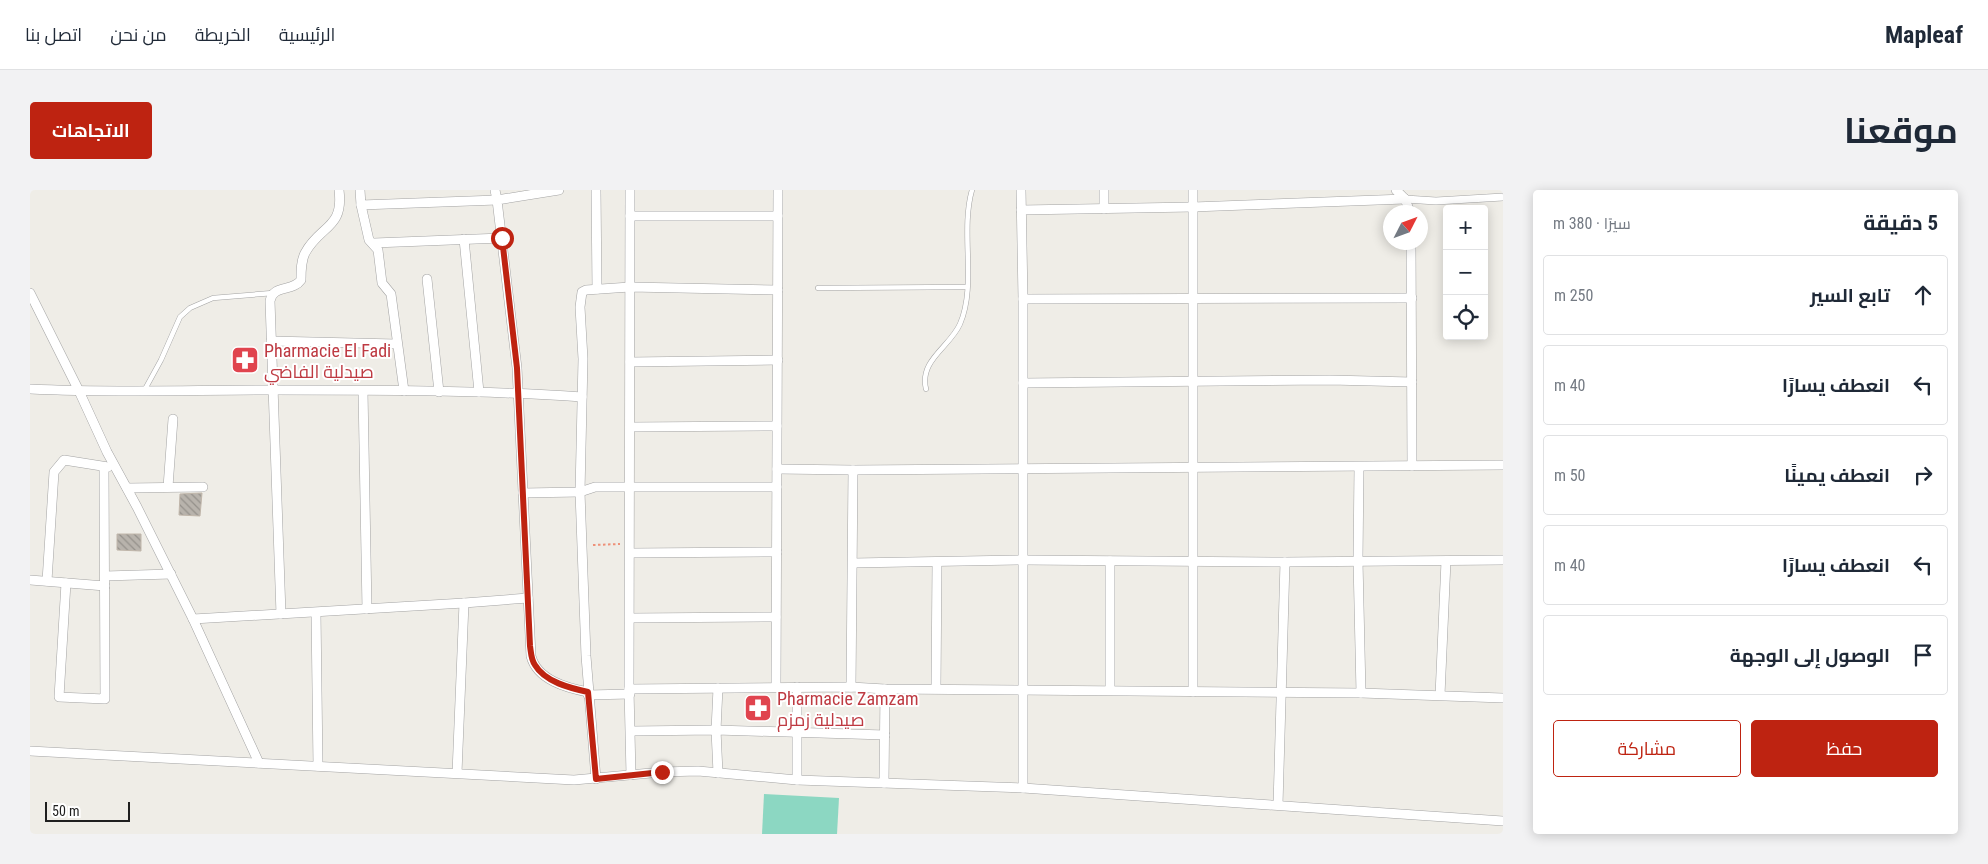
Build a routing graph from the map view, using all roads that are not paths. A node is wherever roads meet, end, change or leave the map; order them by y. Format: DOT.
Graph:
graph roads {
  1 [pos="339,190"];
  2 [pos="360,190"];
  3 [pos="495,190"];
  4 [pos="560,190"];
  5 [pos="596,190"];
  6 [pos="630,190"];
  7 [pos="778,190"];
  8 [pos="972,190"];
  9 [pos="1021,190"];
  10 [pos="1104,190"];
  11 [pos="1193,190"];
  12 [pos="1396,190"];
  13 [pos="1503,197"];
  14 [pos="1404,199"];
  15 [pos="497,200"];
  16 [pos="361,205"];
  17 [pos="1407,205"];
  18 [pos="1193,207"];
  19 [pos="1104,209"];
  20 [pos="1021,210"];
  21 [pos="630,216"];
  22 [pos="778,216"];
  23 [pos="502,238"];
  24 [pos="464,239"];
  25 [pos="374,243"];
  26 [pos="1411,250"];
  27 [pos="427,279"];
  28 [pos="630,287"];
  29 [pos="967,287"];
  30 [pos="818,288"];
  31 [pos="597,289"];
  32 [pos="778,290"];
  33 [pos="30,293"];
  34 [pos="274,293"];
  35 [pos="1412,298"];
  36 [pos="1023,299"];
  37 [pos="1194,299"];
  38 [pos="271,341"];
  39 [pos="396,344"];
  40 [pos="778,360"];
  41 [pos="630,362"];
  42 [pos="1193,381"];
  43 [pos="1412,382"];
  44 [pos="1023,383"];
  45 [pos="30,389"];
  46 [pos="926,389"];
  47 [pos="273,390"];
  48 [pos="79,391"];
  49 [pos="144,391"];
  50 [pos="362,391"];
  51 [pos="404,391"];
  52 [pos="439,392"];
  53 [pos="479,392"];
  54 [pos="518,392"];
  55 [pos="582,397"];
  56 [pos="173,419"];
  57 [pos="777,426"];
  58 [pos="630,427"];
  59 [pos="1503,465"];
  60 [pos="1412,466"];
  61 [pos="104,467"];
  62 [pos="1194,467"];
  63 [pos="1359,467"];
  64 [pos="116,468"];
  65 [pos="1022,468"];
  66 [pos="777,469"];
  67 [pos="853,470"];
  68 [pos="168,487"];
  69 [pos="203,487"];
  70 [pos="777,487"];
  71 [pos="127,488"];
  72 [pos="630,488"];
  73 [pos="580,492"];
  74 [pos="523,494"];
  75 [pos="630,548"];
  76 [pos="776,552"];
  77 [pos="1024,560"];
  78 [pos="1193,560"];
  79 [pos="1358,560"];
  80 [pos="1503,560"];
  81 [pos="1110,561"];
  82 [pos="1446,561"];
  83 [pos="937,562"];
  84 [pos="1285,562"];
  85 [pos="853,563"];
  86 [pos="171,574"];
  87 [pos="30,580"];
  88 [pos="48,581"];
  89 [pos="105,581"];
  90 [pos="66,583"];
  91 [pos="528,598"];
  92 [pos="464,603"];
  93 [pos="367,610"];
  94 [pos="316,613"];
  95 [pos="281,614"];
  96 [pos="630,618"];
  97 [pos="776,618"];
  98 [pos="193,619"];
  99 [pos="776,687"];
  100 [pos="797,687"];
  101 [pos="851,687"];
  102 [pos="718,688"];
  103 [pos="936,688"];
  104 [pos="885,689"];
  105 [pos="1024,690"];
  106 [pos="1110,690"];
  107 [pos="630,692"];
  108 [pos="1194,692"];
  109 [pos="1280,692"];
  110 [pos="588,693"];
  111 [pos="1361,693"];
  112 [pos="1440,695"];
  113 [pos="1503,698"];
  114 [pos="631,730"];
  115 [pos="716,730"];
  116 [pos="796,733"];
  117 [pos="884,735"];
  118 [pos="30,751"];
  119 [pos="259,763"];
  120 [pos="318,766"];
  121 [pos="457,773"];
  122 [pos="718,773"];
  123 [pos="631,775"];
  124 [pos="596,779"];
  125 [pos="797,780"];
  126 [pos="884,784"];
  127 [pos="1023,788"];
  128 [pos="1278,805"];
  129 [pos="1503,822"];
  1 -- 34 [label="street"];
  2 -- 16 [label="street"];
  3 -- 15 [label="street"];
  4 -- 15 [label="street"];
  5 -- 31 [label="street"];
  6 -- 21 [label="street"];
  7 -- 22 [label="street"];
  8 -- 29 [label="lane"];
  9 -- 20 [label="street"];
  10 -- 19 [label="street"];
  11 -- 18 [label="street"];
  12 -- 14 [label="street"];
  13 -- 14 [label="street"];
  14 -- 17 [label="street"];
  14 -- 18 [label="street"];
  15 -- 16 [label="street"];
  15 -- 23 [label="street"];
  16 -- 25 [label="street"];
  18 -- 19 [label="street"];
  18 -- 37 [label="street"];
  19 -- 20 [label="street"];
  20 -- 36 [label="street"];
  21 -- 22 [label="street"];
  21 -- 28 [label="street"];
  22 -- 32 [label="street"];
  23 -- 24 [label="street"];
  23 -- 54 [label="street"];
  24 -- 25 [label="street"];
  24 -- 53 [label="street"];
  25 -- 39 [label="street"];
  26 -- 35 [label="street"];
  27 -- 52 [label="street"];
  28 -- 31 [label="street"];
  28 -- 32 [label="street"];
  28 -- 41 [label="street"];
  29 -- 30 [label="lane"];
  29 -- 46 [label="lane"];
  31 -- 55 [label="street"];
  32 -- 40 [label="street"];
  33 -- 48 [label="street"];
  34 -- 38 [label="street"];
  34 -- 49 [label="lane"];
  35 -- 37 [label="street"];
  35 -- 43 [label="street"];
  36 -- 37 [label="street"];
  36 -- 44 [label="street"];
  37 -- 42 [label="street"];
  38 -- 39 [label="street"];
  38 -- 47 [label="street"];
  39 -- 51 [label="street"];
  40 -- 41 [label="street"];
  40 -- 57 [label="street"];
  41 -- 58 [label="street"];
  42 -- 43 [label="street"];
  42 -- 44 [label="street"];
  42 -- 62 [label="street"];
  43 -- 60 [label="street"];
  44 -- 65 [label="street"];
  45 -- 48 [label="street"];
  47 -- 49 [label="street"];
  47 -- 50 [label="street"];
  47 -- 95 [label="street"];
  48 -- 49 [label="street"];
  48 -- 64 [label="street"];
  50 -- 51 [label="street"];
  50 -- 93 [label="street"];
  51 -- 52 [label="street"];
  52 -- 53 [label="street"];
  53 -- 54 [label="street"];
  54 -- 55 [label="street"];
  54 -- 74 [label="street"];
  55 -- 73 [label="street"];
  56 -- 68 [label="street"];
  57 -- 58 [label="street"];
  57 -- 66 [label="street"];
  58 -- 72 [label="street"];
  59 -- 60 [label="street"];
  60 -- 63 [label="street"];
  61 -- 64 [label="street"];
  61 -- 88 [label="street"];
  61 -- 89 [label="street"];
  62 -- 63 [label="street"];
  62 -- 65 [label="street"];
  62 -- 78 [label="street"];
  63 -- 79 [label="street"];
  64 -- 71 [label="street"];
  65 -- 67 [label="street"];
  65 -- 77 [label="street"];
  66 -- 67 [label="street"];
  66 -- 70 [label="street"];
  67 -- 85 [label="street"];
  68 -- 69 [label="street"];
  68 -- 71 [label="street"];
  70 -- 72 [label="street"];
  70 -- 76 [label="street"];
  71 -- 86 [label="street"];
  72 -- 73 [label="street"];
  72 -- 75 [label="street"];
  73 -- 74 [label="street"];
  73 -- 110 [label="street"];
  74 -- 91 [label="street"];
  75 -- 76 [label="street"];
  75 -- 96 [label="street"];
  76 -- 97 [label="street"];
  77 -- 81 [label="street"];
  77 -- 83 [label="street"];
  77 -- 105 [label="street"];
  78 -- 81 [label="street"];
  78 -- 84 [label="street"];
  78 -- 108 [label="street"];
  79 -- 82 [label="street"];
  79 -- 84 [label="street"];
  79 -- 111 [label="street"];
  80 -- 82 [label="street"];
  81 -- 106 [label="street"];
  82 -- 112 [label="street"];
  83 -- 85 [label="street"];
  83 -- 103 [label="street"];
  84 -- 109 [label="street"];
  85 -- 101 [label="street"];
  86 -- 89 [label="street"];
  86 -- 98 [label="street"];
  87 -- 88 [label="street"];
  88 -- 90 [label="street"];
  89 -- 90 [label="street"];
  89 -- 90 [label="street"];
  91 -- 92 [label="street"];
  91 -- 110 [label="street"];
  92 -- 93 [label="street"];
  92 -- 121 [label="street"];
  93 -- 94 [label="street"];
  94 -- 95 [label="street"];
  94 -- 120 [label="street"];
  95 -- 98 [label="street"];
  96 -- 97 [label="street"];
  96 -- 107 [label="street"];
  97 -- 99 [label="street"];
  98 -- 119 [label="street"];
  99 -- 100 [label="street"];
  99 -- 102 [label="street"];
  100 -- 101 [label="street"];
  100 -- 116 [label="street"];
  101 -- 104 [label="street"];
  102 -- 107 [label="street"];
  102 -- 115 [label="street"];
  103 -- 104 [label="street"];
  103 -- 105 [label="street"];
  104 -- 117 [label="street"];
  105 -- 106 [label="street"];
  105 -- 127 [label="street"];
  106 -- 108 [label="street"];
  107 -- 110 [label="street"];
  107 -- 114 [label="street"];
  108 -- 109 [label="street"];
  109 -- 111 [label="street"];
  109 -- 128 [label="street"];
  110 -- 124 [label="street"];
  111 -- 112 [label="street"];
  112 -- 113 [label="street"];
  114 -- 115 [label="street"];
  114 -- 123 [label="street"];
  115 -- 116 [label="street"];
  115 -- 122 [label="street"];
  116 -- 117 [label="street"];
  116 -- 125 [label="street"];
  117 -- 126 [label="street"];
  118 -- 119 [label="street"];
  119 -- 120 [label="street"];
  120 -- 121 [label="street"];
  121 -- 124 [label="street"];
  122 -- 123 [label="street"];
  122 -- 125 [label="street"];
  123 -- 124 [label="street"];
  125 -- 126 [label="street"];
  126 -- 127 [label="street"];
  127 -- 128 [label="street"];
  128 -- 129 [label="street"];
}
